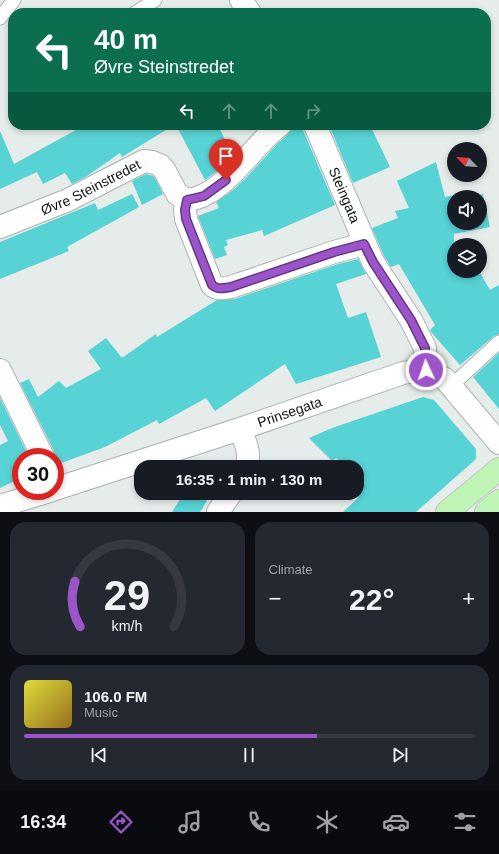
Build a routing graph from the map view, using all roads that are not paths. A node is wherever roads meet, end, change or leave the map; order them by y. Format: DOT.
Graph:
graph roads {
  1 [pos="14,0"];
  2 [pos="156,0"];
  3 [pos="143,8"];
  4 [pos="0,18"];
  5 [pos="275,130"];
  6 [pos="317,130"];
  7 [pos="187,200"];
  8 [pos="0,227"];
  9 [pos="364,244"];
  10 [pos="499,342"];
  11 [pos="0,370"];
  12 [pos="426,370"];
  13 [pos="451,386"];
  14 [pos="240,429"];
  15 [pos="499,443"];
  16 [pos="39,448"];
  17 [pos="248,460"];
  18 [pos="499,468"];
  19 [pos="64,485"];
  20 [pos="18,500"];
  21 [pos="226,500"];
  22 [pos="499,500"];
  23 [pos="0,506"];
  24 [pos="218,512"];
  25 [pos="447,512"];
  26 [pos="486,512"];
  1 -- 4 [label="lane"];
  2 -- 3 [label="lane"];
  5 -- 7 [label="street"];
  6 -- 9 [label="street, Steingata"];
  7 -- 8 [label="street, Øvre Steinstredet"];
  7 -- 9 [label="street"];
  9 -- 12 [label="street, Steingata"];
  10 -- 13 [label="lane"];
  11 -- 16 [label="street"];
  12 -- 13 [label="street"];
  12 -- 14 [label="street, Prinsegata"];
  13 -- 15 [label="street"];
  14 -- 17 [label="street"];
  14 -- 19 [label="street, Prinsegata"];
  18 -- 25 [label="main road"];
  20 -- 23 [label="street, Prinsegata"];
  21 -- 24 [label="street"];
  22 -- 26 [label="main road"];
}
